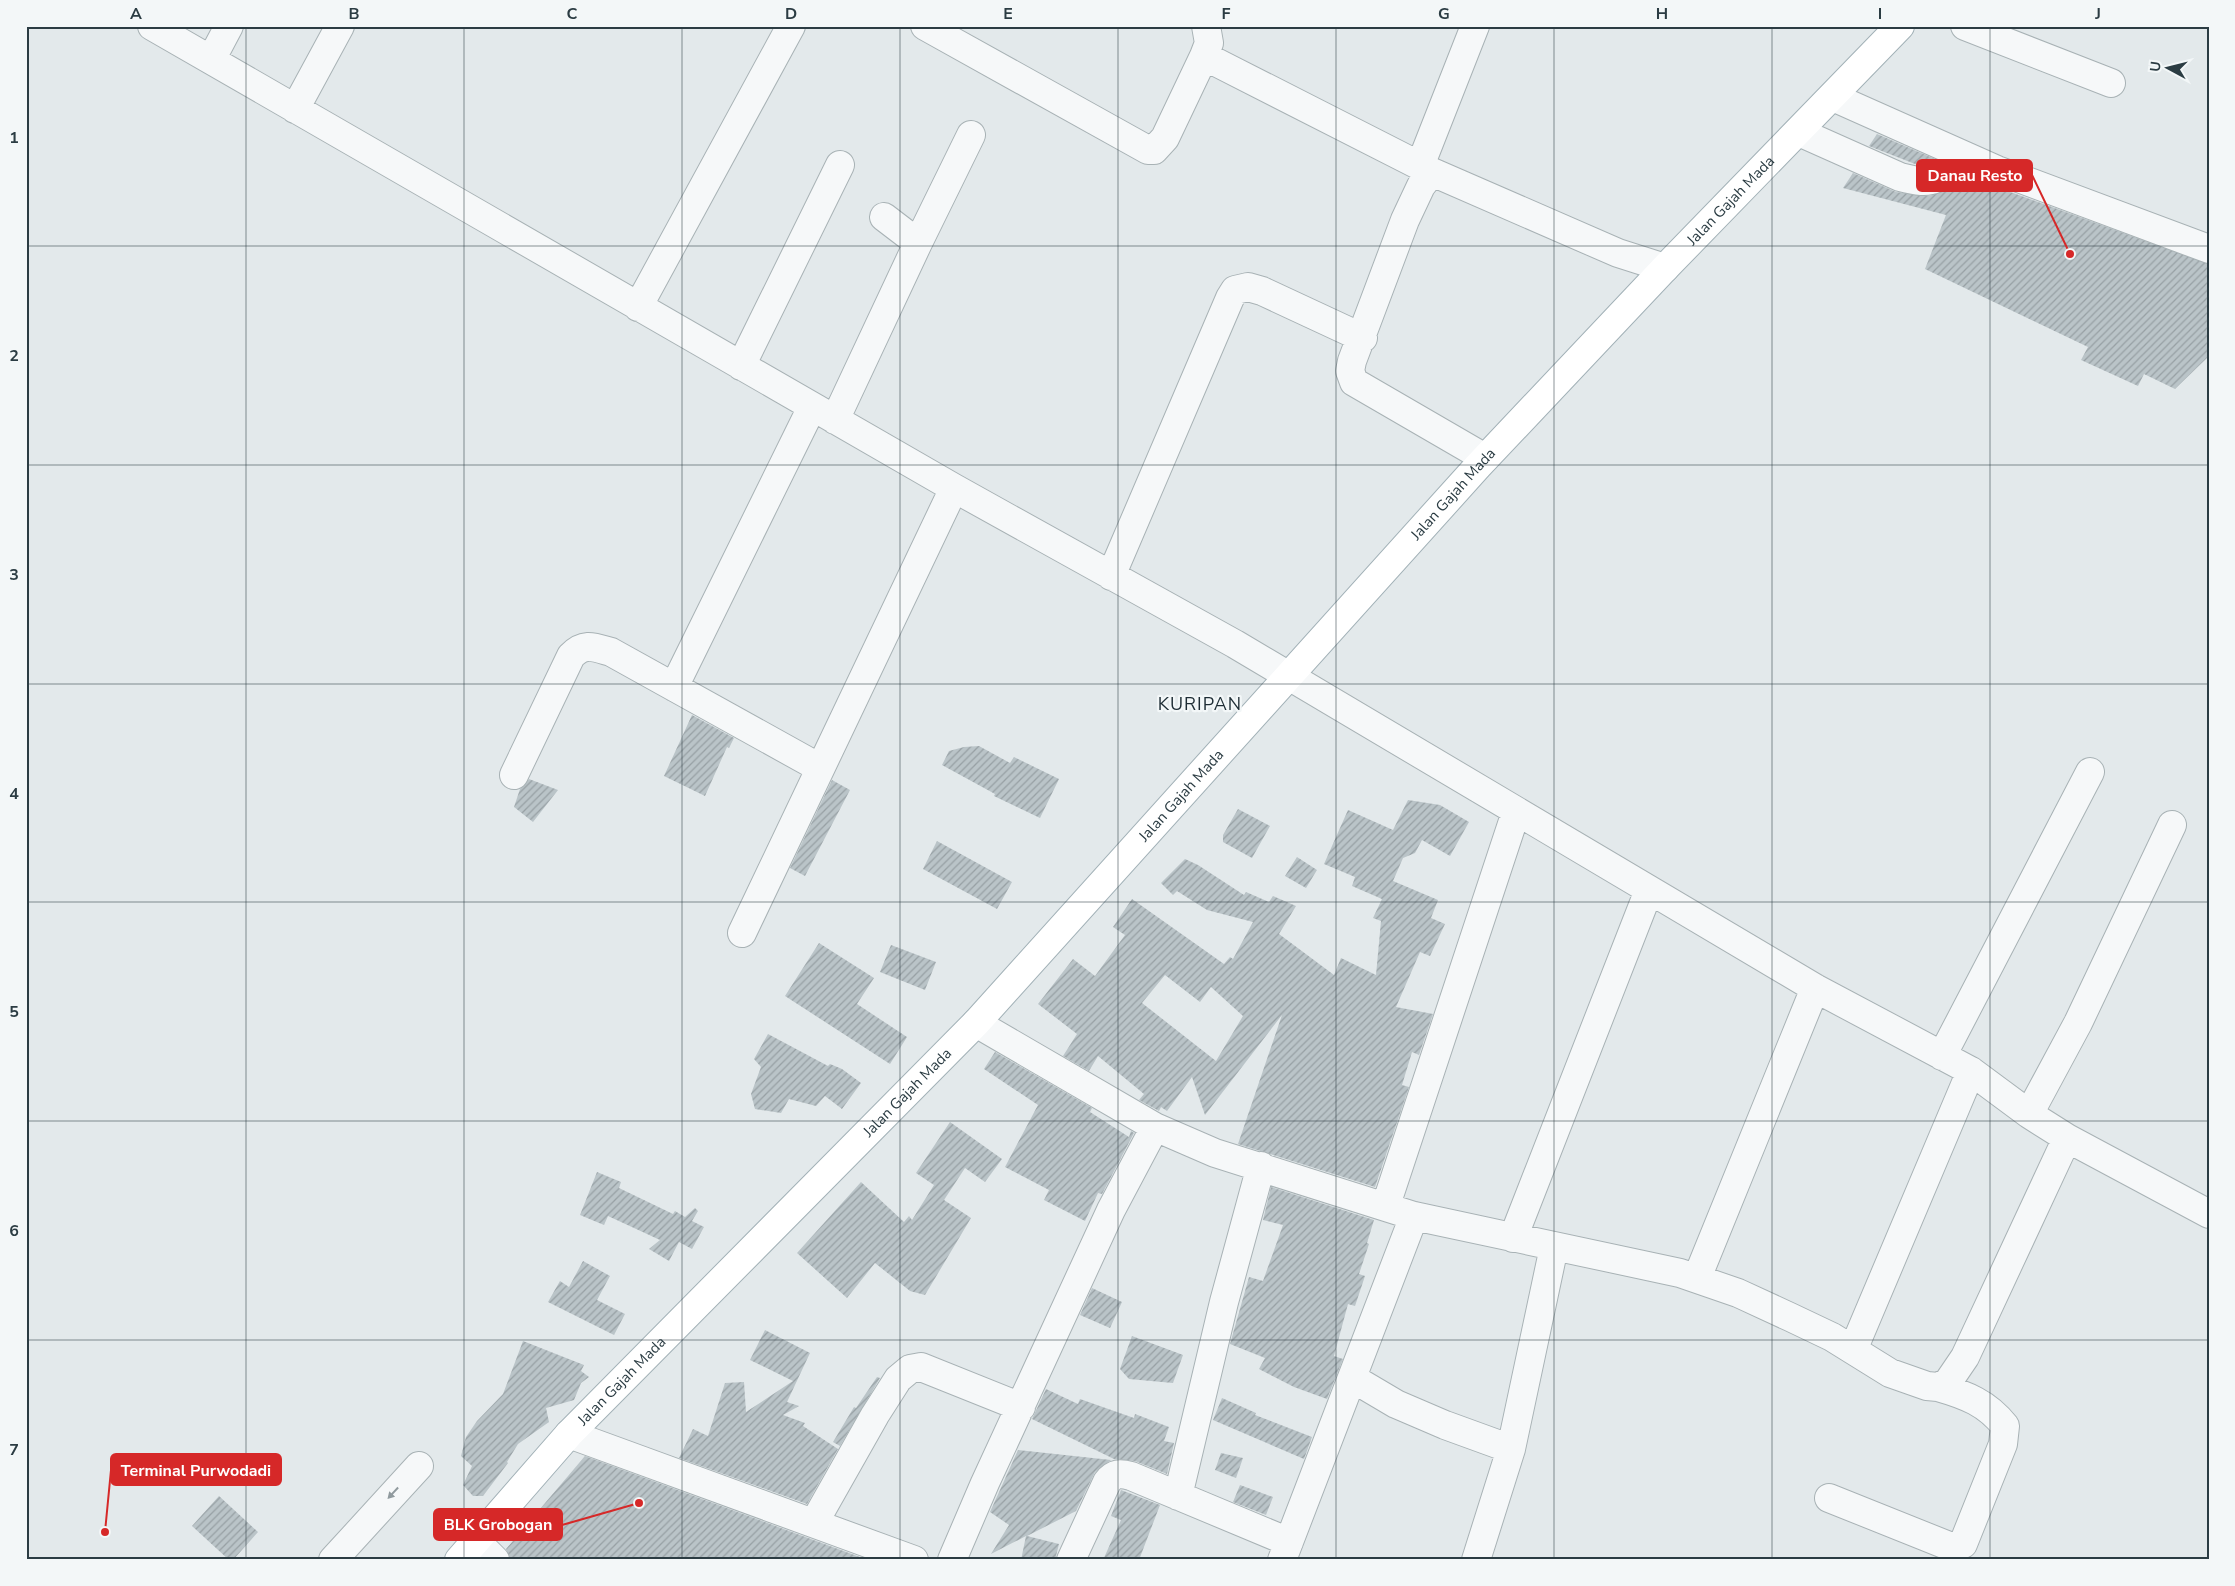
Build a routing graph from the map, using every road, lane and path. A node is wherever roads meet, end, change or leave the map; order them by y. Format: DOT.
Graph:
graph roads {
  1 [pos="152,26"];
  2 [pos="229,26"];
  3 [pos="340,26"];
  4 [pos="791,26"];
  5 [pos="925,26"];
  6 [pos="1206,26"];
  7 [pos="1475,26"];
  8 [pos="1900,26"];
  9 [pos="1965,26"];
  10 [pos="1204,56"];
  11 [pos="211,60"];
  12 [pos="2112,83"];
  13 [pos="1833,97"];
  14 [pos="295,109"];
  15 [pos="1799,132"];
  16 [pos="971,135"];
  17 [pos="1959,154"];
  18 [pos="840,165"];
  19 [pos="1426,169"];
  20 [pos="884,217"];
  21 [pos="918,243"];
  22 [pos="2209,249"];
  23 [pos="1665,268"];
  24 [pos="638,308"];
  25 [pos="1363,338"];
  26 [pos="741,366"];
  27 [pos="812,407"];
  28 [pos="835,420"];
  29 [pos="1486,458"];
  30 [pos="954,488"];
  31 [pos="1111,576"];
  32 [pos="1288,675"];
  33 [pos="674,687"];
  34 [pos="820,768"];
  35 [pos="2090,772"];
  36 [pos="514,775"];
  37 [pos="1516,812"];
  38 [pos="2172,825"];
  39 [pos="1649,890"];
  40 [pos="742,933"];
  41 [pos="1815,988"];
  42 [pos="976,1023"];
  43 [pos="1942,1056"];
  44 [pos="1971,1071"];
  45 [pos="2029,1114"];
  46 [pos="1155,1127"];
  47 [pos="2067,1138"];
  48 [pos="1261,1166"];
  49 [pos="1386,1205"];
  50 [pos="2209,1214"];
  51 [pos="1414,1216"];
  52 [pos="1514,1238"];
  53 [pos="1554,1247"];
  54 [pos="1697,1278"];
  55 [pos="1853,1350"];
  56 [pos="1352,1378"];
  57 [pos="1938,1387"];
  58 [pos="1021,1406"];
  59 [pos="569,1434"];
  60 [pos="1511,1449"];
  61 [pos="419,1466"];
  62 [pos="1178,1496"];
  63 [pos="1829,1498"];
  64 [pos="814,1523"];
  65 [pos="1285,1551"];
  66 [pos="477,1553"];
  67 [pos="333,1560"];
  68 [pos="914,1560"];
  69 [pos="952,1560"];
  70 [pos="1071,1560"];
  71 [pos="1476,1560"];
  1 -- 11 [label="street"];
  2 -- 11 [label="street"];
  3 -- 14 [label="street"];
  4 -- 24 [label="street"];
  5 -- 10 [label="street"];
  6 -- 10 [label="street"];
  7 -- 19 [label="street"];
  8 -- 13 [label="main road, Jalan Gajah Mada"];
  9 -- 12 [label="street"];
  10 -- 19 [label="street"];
  11 -- 14 [label="street"];
  13 -- 15 [label="main road, Jalan Gajah Mada"];
  13 -- 17 [label="street"];
  14 -- 24 [label="street"];
  15 -- 17 [label="street"];
  15 -- 23 [label="main road, Jalan Gajah Mada"];
  16 -- 21 [label="street"];
  17 -- 22 [label="street"];
  18 -- 26 [label="street"];
  19 -- 23 [label="street"];
  19 -- 25 [label="street"];
  20 -- 21 [label="street"];
  21 -- 28 [label="street"];
  23 -- 29 [label="main road, Jalan Gajah Mada"];
  24 -- 26 [label="street"];
  25 -- 29 [label="street"];
  25 -- 31 [label="street"];
  26 -- 27 [label="street"];
  27 -- 28 [label="street"];
  27 -- 33 [label="street"];
  28 -- 30 [label="street"];
  29 -- 32 [label="main road, Jalan Gajah Mada"];
  30 -- 31 [label="street"];
  30 -- 34 [label="street"];
  31 -- 32 [label="street"];
  32 -- 37 [label="street"];
  32 -- 42 [label="main road, Jalan Gajah Mada"];
  33 -- 34 [label="street"];
  33 -- 36 [label="street"];
  34 -- 40 [label="street"];
  35 -- 43 [label="street"];
  37 -- 39 [label="street"];
  37 -- 49 [label="street"];
  38 -- 45 [label="street"];
  39 -- 41 [label="street"];
  39 -- 52 [label="street"];
  41 -- 43 [label="street"];
  41 -- 54 [label="street"];
  42 -- 46 [label="street"];
  42 -- 59 [label="main road, Jalan Gajah Mada"];
  43 -- 44 [label="street"];
  44 -- 45 [label="street"];
  44 -- 55 [label="street"];
  45 -- 47 [label="street"];
  46 -- 48 [label="street"];
  46 -- 58 [label="street"];
  47 -- 50 [label="street"];
  47 -- 57 [label="street"];
  48 -- 49 [label="street"];
  48 -- 62 [label="street"];
  49 -- 51 [label="street"];
  51 -- 52 [label="street"];
  51 -- 56 [label="street"];
  52 -- 53 [label="street"];
  53 -- 54 [label="street"];
  53 -- 60 [label="street"];
  54 -- 55 [label="street"];
  55 -- 57 [label="street"];
  56 -- 60 [label="street"];
  56 -- 65 [label="street"];
  57 -- 63 [label="street"];
  58 -- 64 [label="street"];
  58 -- 69 [label="street"];
  59 -- 64 [label="street"];
  59 -- 66 [label="main road, Jalan Gajah Mada"];
  60 -- 71 [label="street"];
  61 -- 67 [label="street, one-way"];
  62 -- 65 [label="street"];
  62 -- 70 [label="street"];
  64 -- 68 [label="street"];
}
